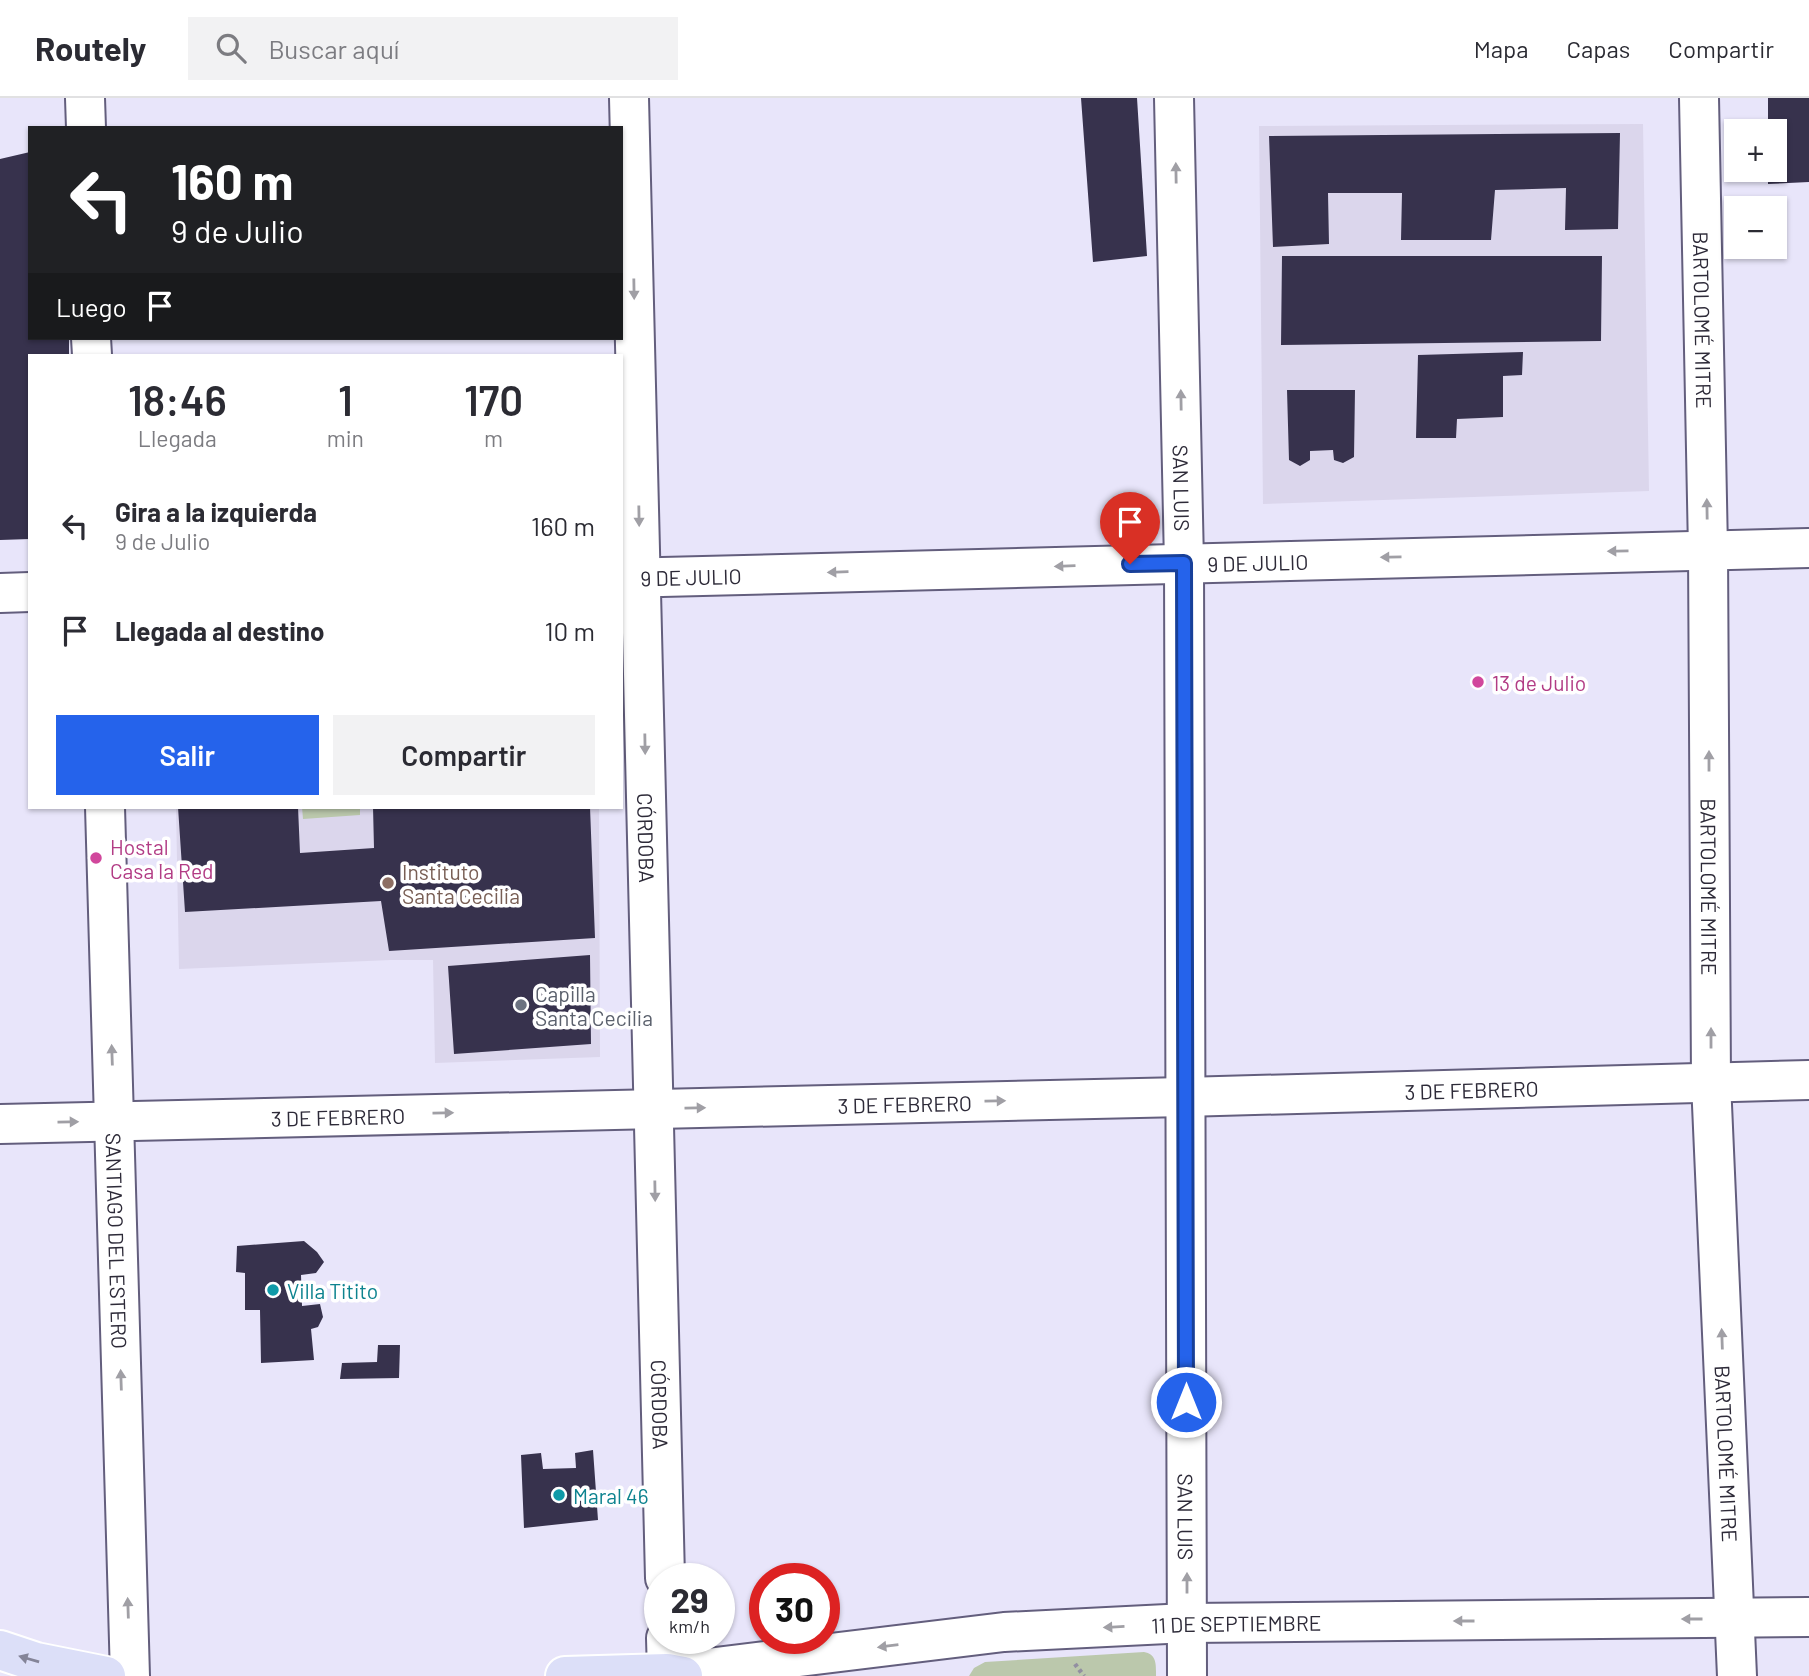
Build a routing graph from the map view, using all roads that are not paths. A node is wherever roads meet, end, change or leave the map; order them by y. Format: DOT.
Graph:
graph roads {
  1 [pos="85,98"];
  2 [pos="629,98"];
  3 [pos="1174,98"];
  4 [pos="1699,98"];
  5 [pos="86,126"];
  6 [pos="1809,548"];
  7 [pos="1708,550"];
  8 [pos="1184,563"];
  9 [pos="631,578"];
  10 [pos="28,592"];
  11 [pos="0,593"];
  12 [pos="105,809"];
  13 [pos="1809,1080"];
  14 [pos="1711,1082"];
  15 [pos="1184,1097"];
  16 [pos="653,1108"];
  17 [pos="114,1121"];
  18 [pos="0,1124"];
  19 [pos="664,1563"];
  20 [pos="1809,1617"];
  21 [pos="1735,1619"];
  22 [pos="1187,1623"];
  23 [pos="0,1650"];
  24 [pos="672,1662"];
  25 [pos="106,1676"];
  26 [pos="130,1676"];
  27 [pos="565,1676"];
  28 [pos="1187,1676"];
  29 [pos="1737,1676"];
  1 -- 5 [label="street"];
  2 -- 9 [label="street, CÓRDOBA, one-way"];
  8 -- 3 [label="street, SAN LUIS, one-way"];
  7 -- 4 [label="street, BARTOLOMÉ MITRE, one-way"];
  6 -- 7 [label="street, 9 DE JULIO"];
  7 -- 8 [label="street, 9 DE JULIO, one-way"];
  14 -- 7 [label="street, BARTOLOMÉ MITRE, one-way"];
  8 -- 9 [label="street, 9 DE JULIO, one-way"];
  8 -- 15 [label="street, SAN LUIS"];
  9 -- 16 [label="street, CÓRDOBA, one-way"];
  10 -- 11 [label="street"];
  17 -- 12 [label="street, SANTIAGO DEL ESTERO, one-way"];
  13 -- 14 [label="street, 3 DE FEBRERO"];
  14 -- 15 [label="street, 3 DE FEBRERO"];
  21 -- 14 [label="street, BARTOLOMÉ MITRE, one-way"];
  16 -- 15 [label="street, 3 DE FEBRERO, one-way"];
  22 -- 15 [label="street, SAN LUIS, one-way"];
  17 -- 16 [label="street, 3 DE FEBRERO, one-way"];
  16 -- 19 [label="street, CÓRDOBA, one-way"];
  18 -- 17 [label="street, 3 DE FEBRERO, one-way"];
  26 -- 17 [label="street, SANTIAGO DEL ESTERO, one-way"];
  20 -- 21 [label="street, 11 DE SEPTIEMBRE"];
  21 -- 22 [label="street, 11 DE SEPTIEMBRE, one-way"];
  21 -- 29 [label="street, BARTOLOMÉ MITRE"];
  22 -- 24 [label="street, 11 DE SEPTIEMBRE, one-way"];
  22 -- 28 [label="street, SAN LUIS"];
  25 -- 23 [label="main road, one-way"];
  24 -- 27 [label="main road"];
}
